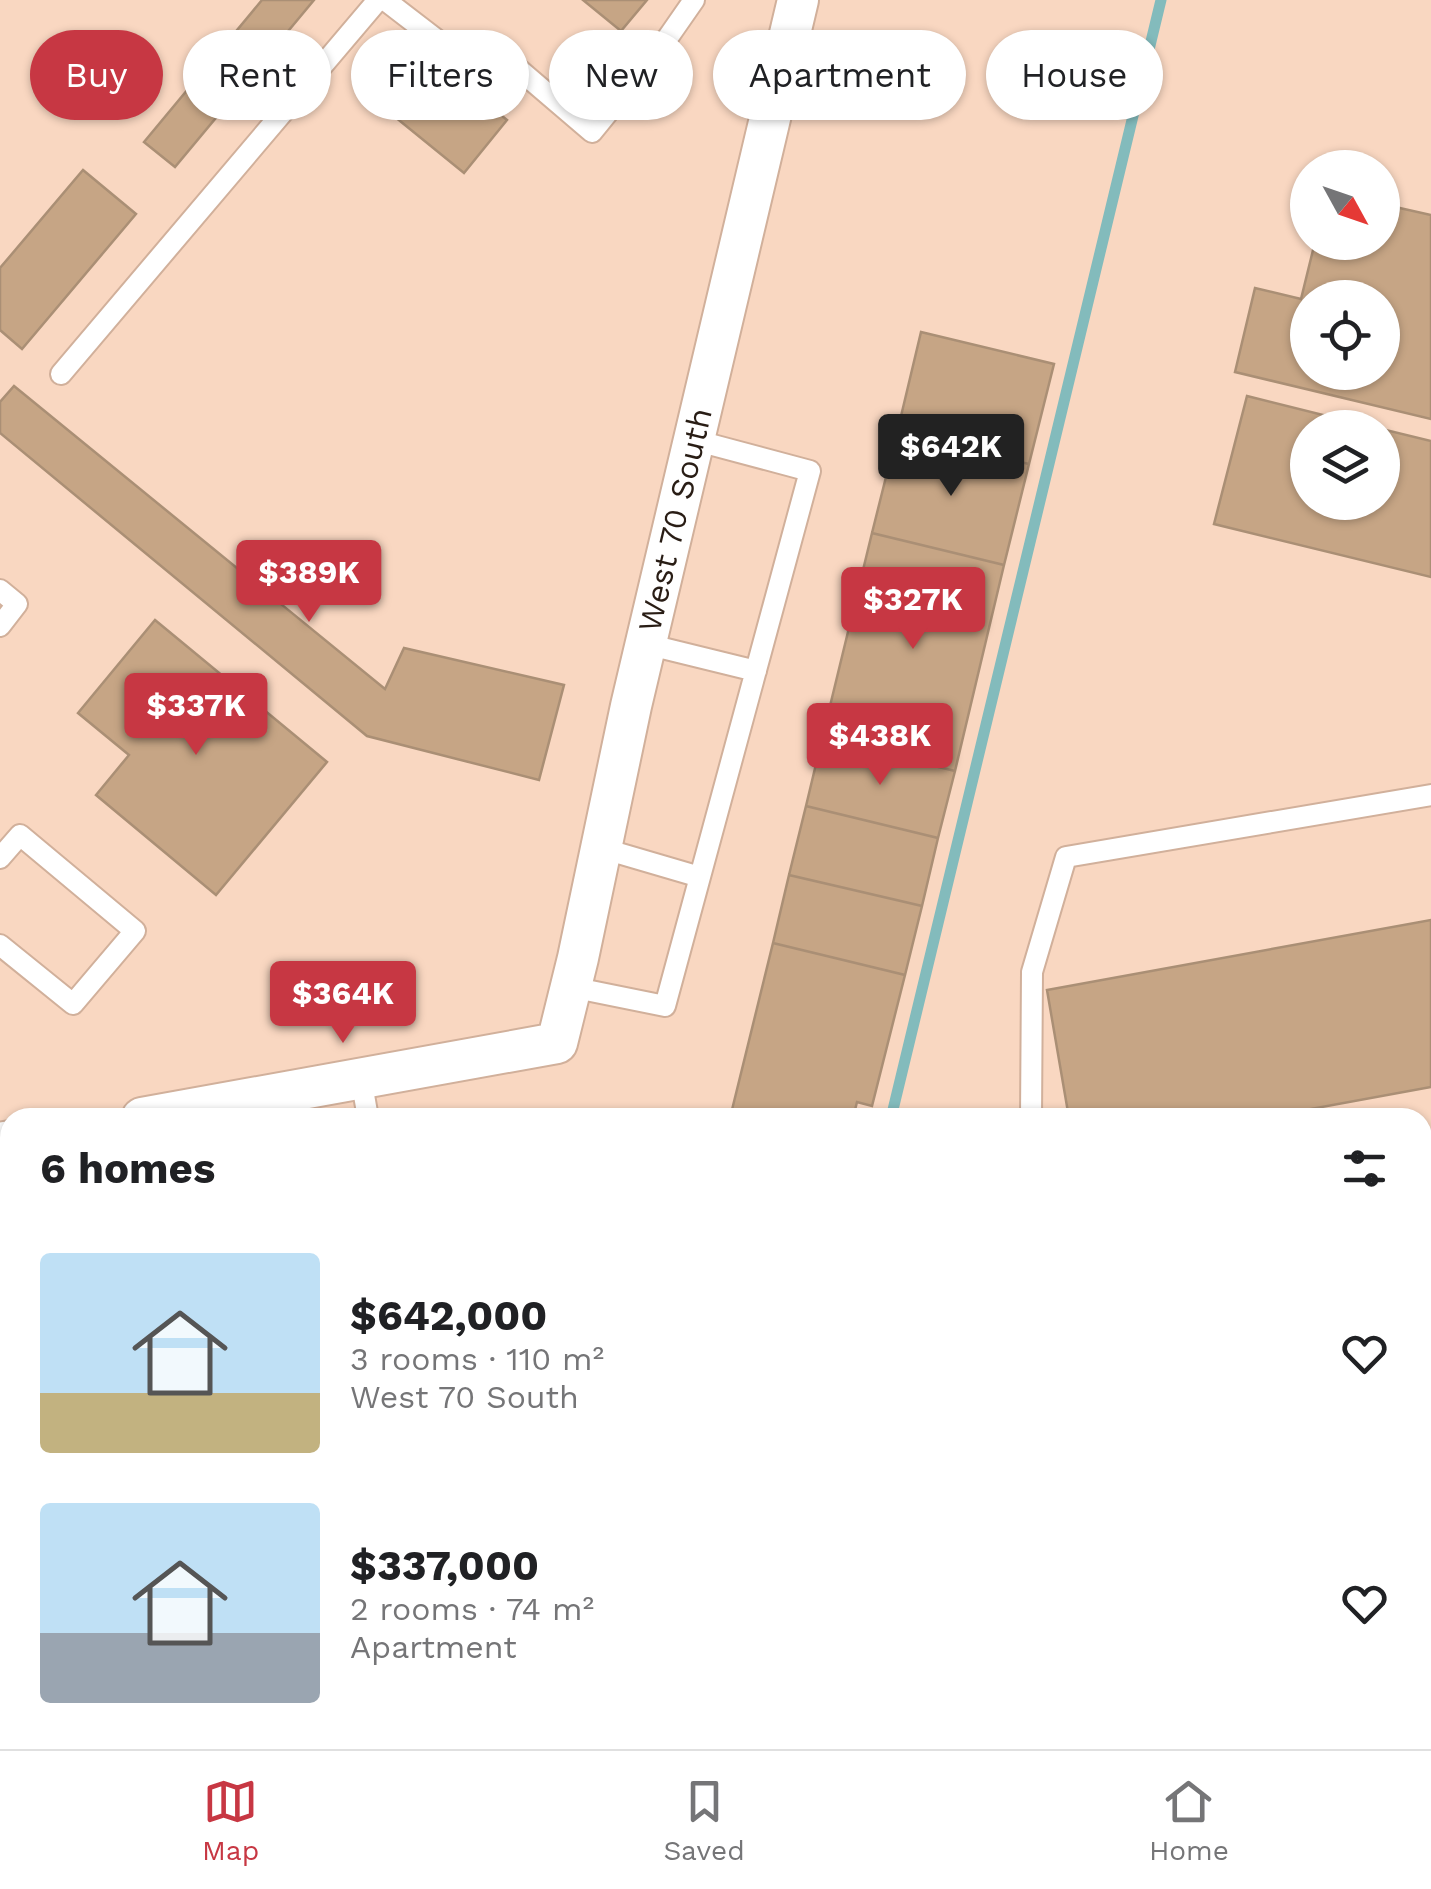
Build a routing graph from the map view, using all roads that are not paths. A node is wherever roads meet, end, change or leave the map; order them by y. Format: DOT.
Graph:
graph roads {
  1 [pos="382,0"];
  2 [pos="694,0"];
  3 [pos="798,0"];
  4 [pos="60,374"];
  5 [pos="694,440"];
  6 [pos="0,590"];
  7 [pos="0,626"];
  8 [pos="646,644"];
  9 [pos="756,671"];
  10 [pos="1431,796"];
  11 [pos="601,848"];
  12 [pos="0,858"];
  13 [pos="700,878"];
  14 [pos="0,945"];
  15 [pos="571,987"];
  16 [pos="361,1078"];
  17 [pos="197,1108"];
  18 [pos="366,1108"];
  19 [pos="1031,1108"];
  1 -- 2 [label="lane"];
  1 -- 4 [label="lane"];
  3 -- 5 [label="street, West 70 South"];
  5 -- 8 [label="street, West 70 South"];
  5 -- 9 [label="lane"];
  6 -- 7 [label="lane"];
  8 -- 9 [label="lane"];
  8 -- 11 [label="street, West 70 South"];
  9 -- 13 [label="lane"];
  10 -- 19 [label="lane"];
  11 -- 13 [label="lane"];
  11 -- 15 [label="street, West 70 South"];
  12 -- 14 [label="lane"];
  13 -- 15 [label="lane"];
  15 -- 16 [label="street, West 70 South"];
  16 -- 17 [label="street"];
  16 -- 18 [label="lane"];
}
